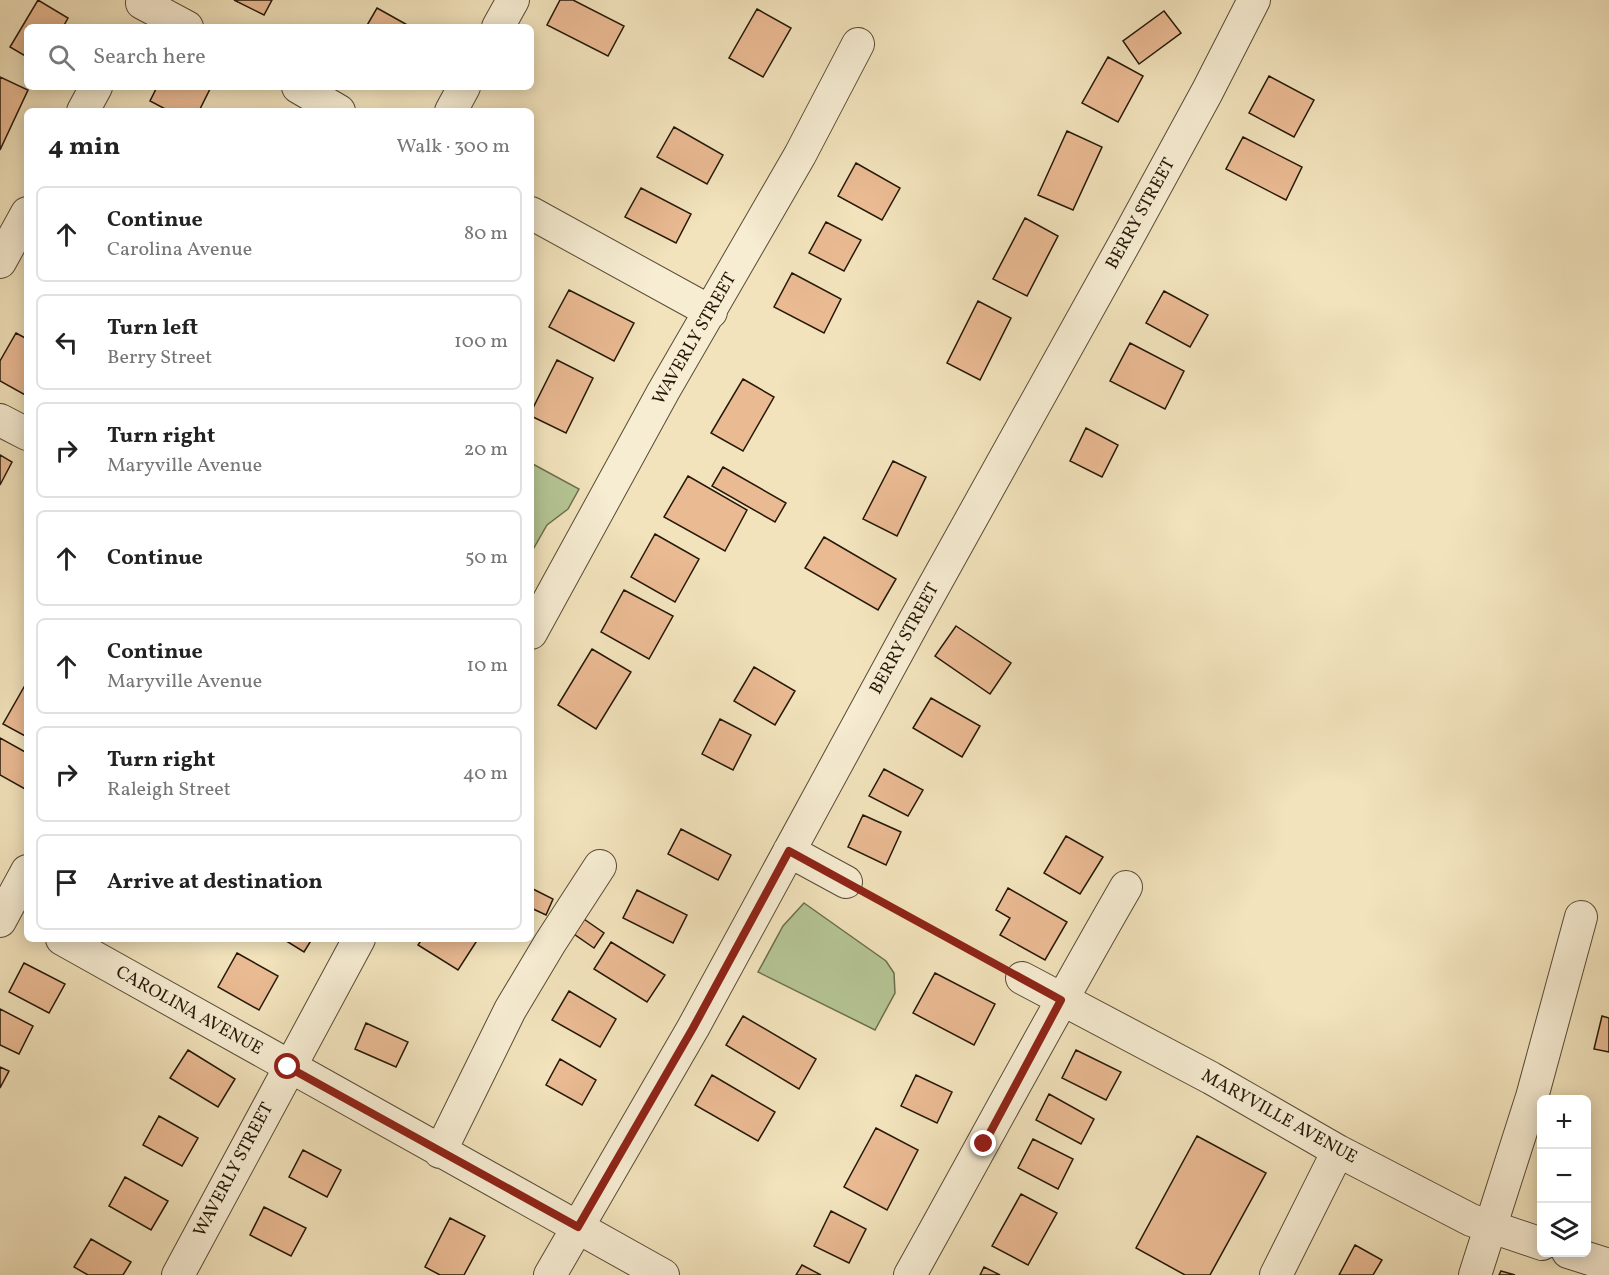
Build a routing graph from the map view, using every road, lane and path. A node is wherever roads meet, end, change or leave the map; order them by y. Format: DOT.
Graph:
graph roads {
  1 [pos="513,0"];
  2 [pos="1254,0"];
  3 [pos="138,10"];
  4 [pos="178,24"];
  5 [pos="500,24"];
  6 [pos="858,44"];
  7 [pos="94,90"];
  8 [pos="303,90"];
  9 [pos="462,90"];
  10 [pos="84,108"];
  11 [pos="334,108"];
  12 [pos="453,108"];
  13 [pos="534,215"];
  14 [pos="24,218"];
  15 [pos="0,262"];
  16 [pos="711,312"];
  17 [pos="0,420"];
  18 [pos="24,432"];
  19 [pos="534,628"];
  20 [pos="789,851"];
  21 [pos="600,866"];
  22 [pos="24,878"];
  23 [pos="846,882"];
  24 [pos="1126,887"];
  25 [pos="9,913"];
  26 [pos="1581,916"];
  27 [pos="67,942"];
  28 [pos="357,942"];
  29 [pos="1022,978"];
  30 [pos="1061,1000"];
  31 [pos="288,1067"];
  32 [pos="1338,1151"];
  33 [pos="440,1152"];
  34 [pos="578,1227"];
  35 [pos="1491,1227"];
  36 [pos="1537,1242"];
  37 [pos="1584,1257"];
  38 [pos="1609,1265"];
  39 [pos="178,1275"];
  40 [pos="550,1275"];
  41 [pos="663,1275"];
  42 [pos="910,1275"];
  43 [pos="1276,1275"];
  44 [pos="1476,1275"];
  1 -- 5 [label="street"];
  2 -- 20 [label="street, BERRY STREET"];
  3 -- 4 [label="street"];
  6 -- 16 [label="street, WAVERLY STREET"];
  7 -- 10 [label="street"];
  8 -- 11 [label="street"];
  9 -- 12 [label="street"];
  13 -- 16 [label="street"];
  14 -- 15 [label="street"];
  16 -- 19 [label="street, WAVERLY STREET"];
  17 -- 18 [label="street"];
  20 -- 23 [label="street"];
  20 -- 34 [label="street, BERRY STREET"];
  21 -- 33 [label="street"];
  22 -- 25 [label="street"];
  23 -- 29 [label="path"];
  24 -- 30 [label="street"];
  26 -- 35 [label="street"];
  27 -- 31 [label="street, CAROLINA AVENUE"];
  28 -- 31 [label="street, WAVERLY STREET"];
  29 -- 30 [label="street, MARYVILLE AVENUE"];
  30 -- 32 [label="street, MARYVILLE AVENUE"];
  30 -- 42 [label="street"];
  31 -- 33 [label="street, CAROLINA AVENUE"];
  31 -- 39 [label="street, WAVERLY STREET"];
  32 -- 35 [label="street, MARYVILLE AVENUE"];
  32 -- 43 [label="street"];
  33 -- 34 [label="street, CAROLINA AVENUE"];
  34 -- 40 [label="street, BERRY STREET"];
  34 -- 41 [label="street, CAROLINA AVENUE"];
  35 -- 36 [label="street, MARYVILLE AVENUE"];
  35 -- 44 [label="street"];
  37 -- 38 [label="street"];
}
